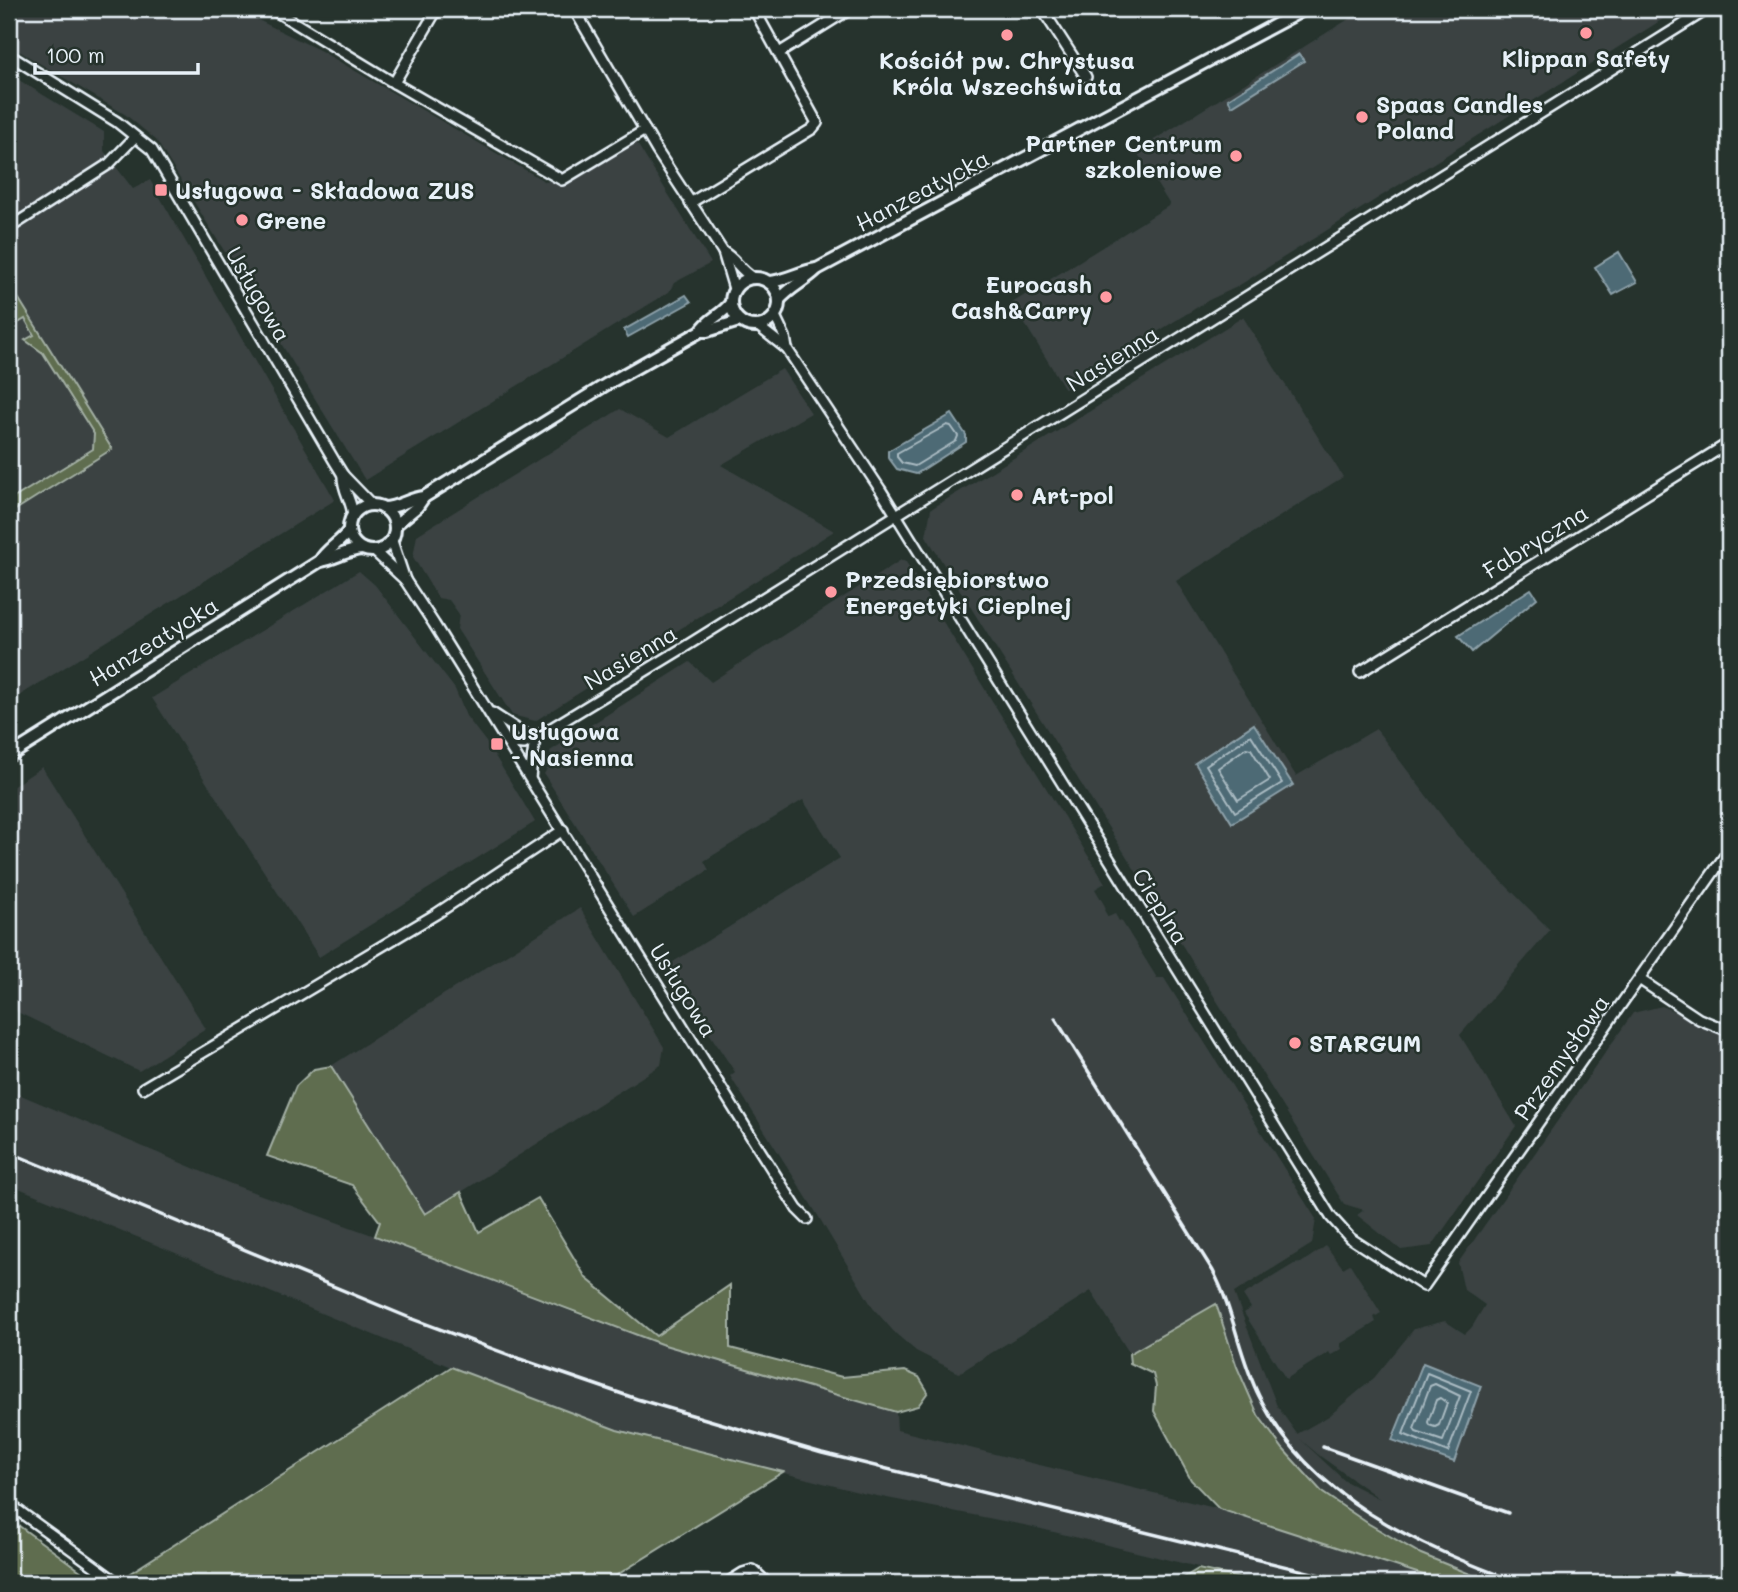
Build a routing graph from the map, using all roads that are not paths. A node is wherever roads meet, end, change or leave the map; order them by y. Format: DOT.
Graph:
graph roads {
  1 [pos="272,9"];
  2 [pos="437,9"];
  3 [pos="574,9"];
  4 [pos="754,9"];
  5 [pos="850,9"];
  6 [pos="1042,9"];
  7 [pos="1305,9"];
  8 [pos="1708,9"];
  9 [pos="779,52"];
  10 [pos="9,55"];
  11 [pos="1086,77"];
  12 [pos="394,83"];
  13 [pos="645,130"];
  14 [pos="135,137"];
  15 [pos="690,203"];
  16 [pos="9,228"];
  17 [pos="723,252"];
  18 [pos="817,269"];
  19 [pos="753,278"];
  20 [pos="769,282"];
  21 [pos="734,289"];
  22 [pos="779,300"];
  23 [pos="730,304"];
  24 [pos="775,316"];
  25 [pos="739,321"];
  26 [pos="758,327"];
  27 [pos="701,331"];
  28 [pos="787,349"];
  29 [pos="1729,443"];
  30 [pos="343,475"];
  31 [pos="424,497"];
  32 [pos="378,506"];
  33 [pos="353,516"];
  34 [pos="897,516"];
  35 [pos="396,525"];
  36 [pos="349,530"];
  37 [pos="392,541"];
  38 [pos="362,549"];
  39 [pos="374,551"];
  40 [pos="320,561"];
  41 [pos="405,580"];
  42 [pos="1360,672"];
  43 [pos="488,710"];
  44 [pos="535,738"];
  45 [pos="508,743"];
  46 [pos="9,756"];
  47 [pos="530,778"];
  48 [pos="563,830"];
  49 [pos="1729,849"];
  50 [pos="1639,979"];
  51 [pos="1729,1031"];
  52 [pos="143,1088"];
  53 [pos="807,1219"];
  54 [pos="1424,1286"];
  55 [pos="9,1504"];
  56 [pos="118,1583"];
  57 [pos="727,1583"];
  58 [pos="767,1583"];
  1 -- 12 [label="street"];
  2 -- 12 [label="street"];
  3 -- 13 [label="street"];
  4 -- 9 [label="street"];
  5 -- 9 [label="street"];
  6 -- 11 [label="street"];
  7 -- 18 [label="street, Hanzeatycka"];
  8 -- 34 [label="street, Nasienna"];
  9 -- 15 [label="street"];
  10 -- 14 [label="street, Usługowa"];
  12 -- 13 [label="street"];
  13 -- 15 [label="street"];
  14 -- 16 [label="street"];
  14 -- 30 [label="street, Usługowa"];
  15 -- 17 [label="street"];
  17 -- 19 [label="street"];
  17 -- 21 [label="street"];
  18 -- 20 [label="street, Hanzeatycka"];
  18 -- 22 [label="street, Hanzeatycka"];
  19 -- 20 [label="street"];
  19 -- 21 [label="street"];
  20 -- 22 [label="street"];
  21 -- 23 [label="street"];
  22 -- 24 [label="street"];
  23 -- 25 [label="street"];
  23 -- 27 [label="street"];
  24 -- 26 [label="street"];
  24 -- 28 [label="street"];
  25 -- 26 [label="street"];
  25 -- 27 [label="street"];
  26 -- 28 [label="street"];
  27 -- 31 [label="street"];
  28 -- 34 [label="street, Cieplna"];
  29 -- 42 [label="street, Fabryczna"];
  30 -- 32 [label="street, Usługowa"];
  30 -- 33 [label="street, Usługowa"];
  31 -- 32 [label="street"];
  31 -- 35 [label="street"];
  32 -- 33 [label="street"];
  32 -- 35 [label="street"];
  33 -- 36 [label="street"];
  34 -- 44 [label="street, Nasienna"];
  34 -- 54 [label="street, Cieplna"];
  35 -- 37 [label="street"];
  36 -- 38 [label="street"];
  36 -- 40 [label="street, Hanzeatycka"];
  37 -- 39 [label="street"];
  37 -- 41 [label="street, Usługowa"];
  38 -- 39 [label="street"];
  38 -- 40 [label="street, Hanzeatycka"];
  39 -- 41 [label="street, Usługowa"];
  40 -- 46 [label="street, Hanzeatycka"];
  41 -- 43 [label="street, Usługowa"];
  43 -- 44 [label="street, Usługowa"];
  43 -- 45 [label="street, Usługowa"];
  44 -- 45 [label="street"];
  44 -- 47 [label="street"];
  45 -- 47 [label="street, Usługowa"];
  47 -- 48 [label="street, Usługowa"];
  48 -- 52 [label="street"];
  48 -- 53 [label="street, Usługowa"];
  49 -- 50 [label="street, Przemysłowa"];
  50 -- 51 [label="street"];
  50 -- 54 [label="street, Przemysłowa"];
  55 -- 56 [label="street"];
  57 -- 58 [label="street"];
}
